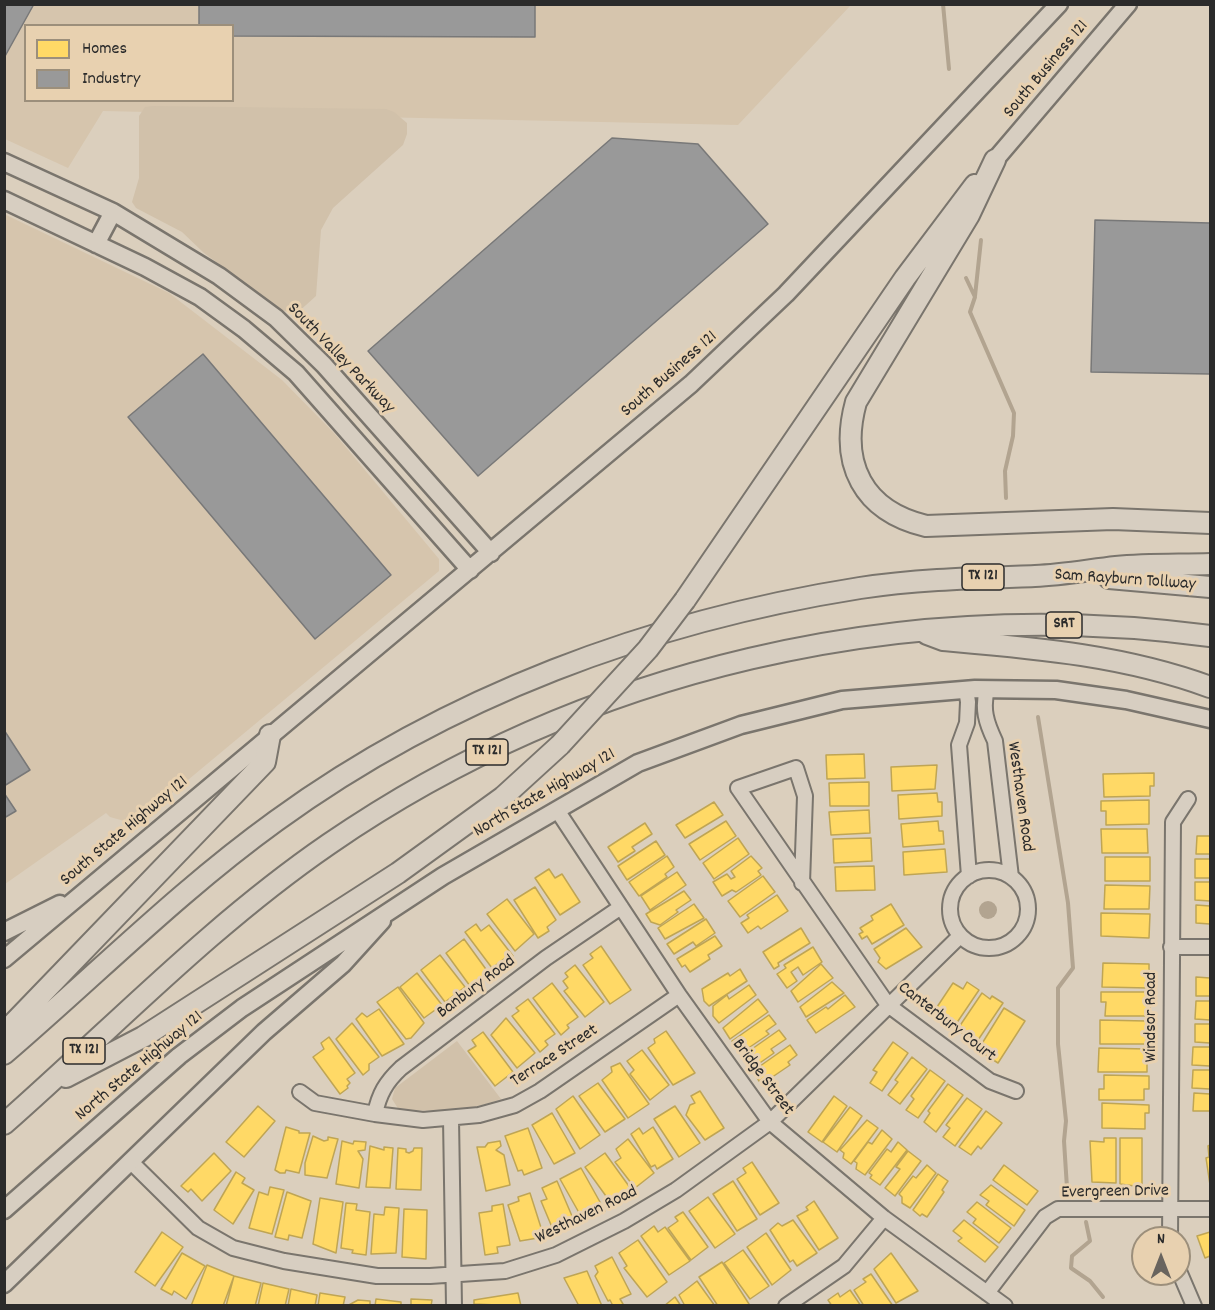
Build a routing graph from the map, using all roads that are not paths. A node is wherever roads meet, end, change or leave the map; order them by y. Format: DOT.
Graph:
graph roads {
  1 [pos="1059,4"];
  2 [pos="1128,4"];
  3 [pos="995,160"];
  4 [pos="4,162"];
  5 [pos="4,200"];
  6 [pos="113,212"];
  7 [pos="96,244"];
  8 [pos="1210,523"];
  9 [pos="491,553"];
  10 [pos="1210,564"];
  11 [pos="470,570"];
  12 [pos="1038,576"];
  13 [pos="1210,587"];
  14 [pos="917,630"];
  15 [pos="1210,636"];
  16 [pos="1210,687"];
  17 [pos="966,689"];
  18 [pos="987,689"];
  19 [pos="1210,719"];
  20 [pos="270,735"];
  21 [pos="1188,799"];
  22 [pos="557,810"];
  23 [pos="969,876"];
  24 [pos="1011,877"];
  25 [pos="802,883"];
  26 [pos="82,893"];
  27 [pos="398,905"];
  28 [pos="621,908"];
  29 [pos="4,932"];
  30 [pos="960,936"];
  31 [pos="1171,947"];
  32 [pos="1210,947"];
  33 [pos="4,959"];
  34 [pos="679,995"];
  35 [pos="888,1005"];
  36 [pos="4,1033"];
  37 [pos="4,1054"];
  38 [pos="44,1088"];
  39 [pos="1016,1091"];
  40 [pos="300,1092"];
  41 [pos="375,1114"];
  42 [pos="451,1119"];
  43 [pos="770,1122"];
  44 [pos="4,1124"];
  45 [pos="130,1161"];
  46 [pos="1210,1209"];
  47 [pos="4,1210"];
  48 [pos="1169,1210"];
  49 [pos="884,1218"];
  50 [pos="1170,1226"];
  51 [pos="452,1275"];
  52 [pos="4,1284"];
  53 [pos="1183,1286"];
  54 [pos="987,1293"];
  55 [pos="1187,1303"];
  56 [pos="454,1305"];
  57 [pos="786,1305"];
  58 [pos="1005,1305"];
  1 -- 9 [label="main road, South Business 121"];
  2 -- 3 [label="main road, South Business 121"];
  3 -- 8 [label="highway"];
  3 -- 38 [label="highway, bridge"];
  4 -- 6 [label="main road, South Valley Parkway"];
  5 -- 7 [label="main road"];
  6 -- 7 [label="main road"];
  6 -- 9 [label="main road, South Valley Parkway"];
  7 -- 11 [label="main road"];
  9 -- 11 [label="main road, South Business 121"];
  10 -- 12 [label="highway"];
  11 -- 20 [label="main road, South Business 121"];
  12 -- 13 [label="highway, Sam Rayburn Tollway"];
  12 -- 37 [label="highway, TX 121"];
  14 -- 15 [label="highway, SRT"];
  14 -- 16 [label="highway"];
  14 -- 38 [label="highway, TX 121"];
  17 -- 18 [label="main road, North State Highway 121"];
  17 -- 22 [label="main road, North State Highway 121"];
  17 -- 23 [label="street"];
  18 -- 19 [label="main road, North State Highway 121"];
  18 -- 24 [label="street, Westhaven Road"];
  20 -- 26 [label="main road, South State Highway 121"];
  20 -- 36 [label="highway"];
  21 -- 31 [label="street, Windsor Road"];
  22 -- 27 [label="main road, North State Highway 121"];
  22 -- 28 [label="street, Bridge Street"];
  23 -- 24 [label="street, Westhaven Road"];
  23 -- 30 [label="street"];
  24 -- 30 [label="street, Westhaven Road"];
  25 -- 25 [label="street, Canterbury Court"];
  25 -- 35 [label="street, Canterbury Court"];
  26 -- 29 [label="main road"];
  26 -- 33 [label="main road, South State Highway 121"];
  27 -- 45 [label="main road"];
  27 -- 47 [label="main road, North State Highway 121"];
  28 -- 34 [label="street, Bridge Street"];
  28 -- 41 [label="street, Banbury Road"];
  30 -- 35 [label="street, Westhaven Road"];
  31 -- 32 [label="street"];
  31 -- 48 [label="street, Windsor Road"];
  34 -- 42 [label="street, Terrace Street"];
  34 -- 43 [label="street, Bridge Street"];
  35 -- 39 [label="street, Canterbury Court"];
  35 -- 43 [label="street, Westhaven Road"];
  38 -- 44 [label="highway, TX 121"];
  40 -- 41 [label="street, Terrace Street"];
  41 -- 42 [label="street, Terrace Street"];
  42 -- 51 [label="street"];
  43 -- 49 [label="street, Bridge Street"];
  43 -- 51 [label="street, Westhaven Road"];
  45 -- 51 [label="street, Westhaven Road"];
  45 -- 52 [label="main road"];
  46 -- 48 [label="street, Evergreen Drive"];
  48 -- 50 [label="street, Windsor Road"];
  48 -- 54 [label="street, Evergreen Drive"];
  49 -- 54 [label="street, Bridge Street"];
  49 -- 57 [label="street"];
  51 -- 56 [label="street"];
  53 -- 55 [label="street"];
  54 -- 58 [label="street, Bridge Street"];
}
